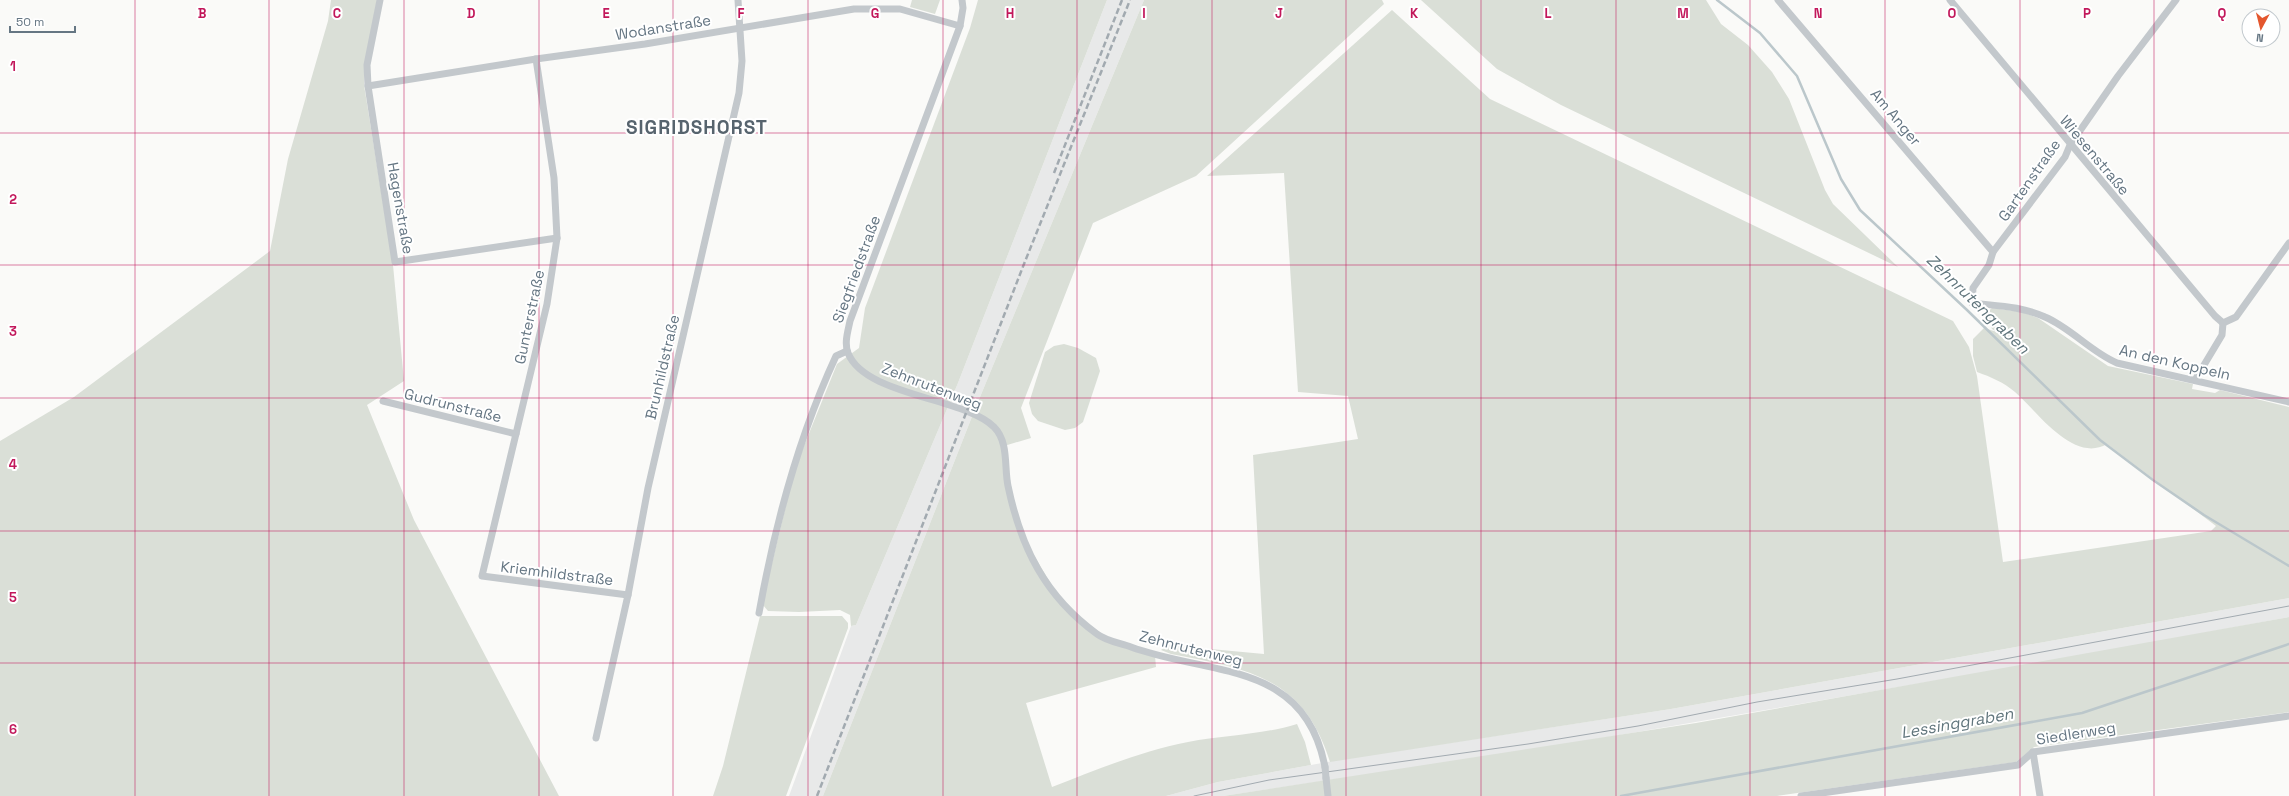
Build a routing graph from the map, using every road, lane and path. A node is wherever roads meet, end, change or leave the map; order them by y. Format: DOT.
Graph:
graph roads {
  1 [pos="380,0"];
  2 [pos="738,0"];
  3 [pos="962,0"];
  4 [pos="1950,0"];
  5 [pos="2176,0"];
  6 [pos="1783,2"];
  7 [pos="960,26"];
  8 [pos="740,28"];
  9 [pos="536,58"];
  10 [pos="368,86"];
  11 [pos="2070,145"];
  12 [pos="557,238"];
  13 [pos="2289,243"];
  14 [pos="1993,252"];
  15 [pos="1972,303"];
  16 [pos="2223,323"];
  17 [pos="847,351"];
  18 [pos="2195,380"];
  19 [pos="383,401"];
  20 [pos="2289,402"];
  21 [pos="516,434"];
  22 [pos="482,576"];
  23 [pos="628,595"];
  24 [pos="759,613"];
  25 [pos="2289,716"];
  26 [pos="596,738"];
  27 [pos="2033,752"];
  28 [pos="1328,796"];
  29 [pos="1801,796"];
  30 [pos="2040,796"];
  1 -- 10 [label="street, Hagenstraße"];
  2 -- 8 [label="street, Brunhildstraße"];
  3 -- 7 [label="street, Siegfriedstraße"];
  4 -- 11 [label="street, Wiesenstraße"];
  5 -- 11 [label="street, Gartenstraße"];
  6 -- 14 [label="street, Am Anger"];
  7 -- 8 [label="street, Wodanstraße"];
  7 -- 17 [label="street, Siegfriedstraße"];
  8 -- 9 [label="street, Wodanstraße"];
  8 -- 23 [label="street, Brunhildstraße"];
  9 -- 10 [label="street, Wodanstraße"];
  9 -- 12 [label="street, Gunterstraße"];
  10 -- 12 [label="street, Hagenstraße"];
  11 -- 14 [label="street, Gartenstraße"];
  11 -- 16 [label="street, Wiesenstraße"];
  12 -- 21 [label="street, Gunterstraße"];
  13 -- 16 [label="street"];
  14 -- 15 [label="street, Gartenstraße"];
  15 -- 18 [label="street, An den Koppeln"];
  16 -- 18 [label="street"];
  17 -- 24 [label="street"];
  17 -- 28 [label="street, Zehnrutenweg, bridge"];
  18 -- 20 [label="street, An den Koppeln"];
  19 -- 21 [label="street, Gudrunstraße"];
  21 -- 22 [label="street, Gunterstraße"];
  22 -- 23 [label="street, Kriemhildstraße"];
  23 -- 26 [label="street, Brunhildstraße"];
  25 -- 27 [label="street, Siedlerweg"];
  27 -- 29 [label="street, Siedlerweg"];
  27 -- 30 [label="street"];
}
